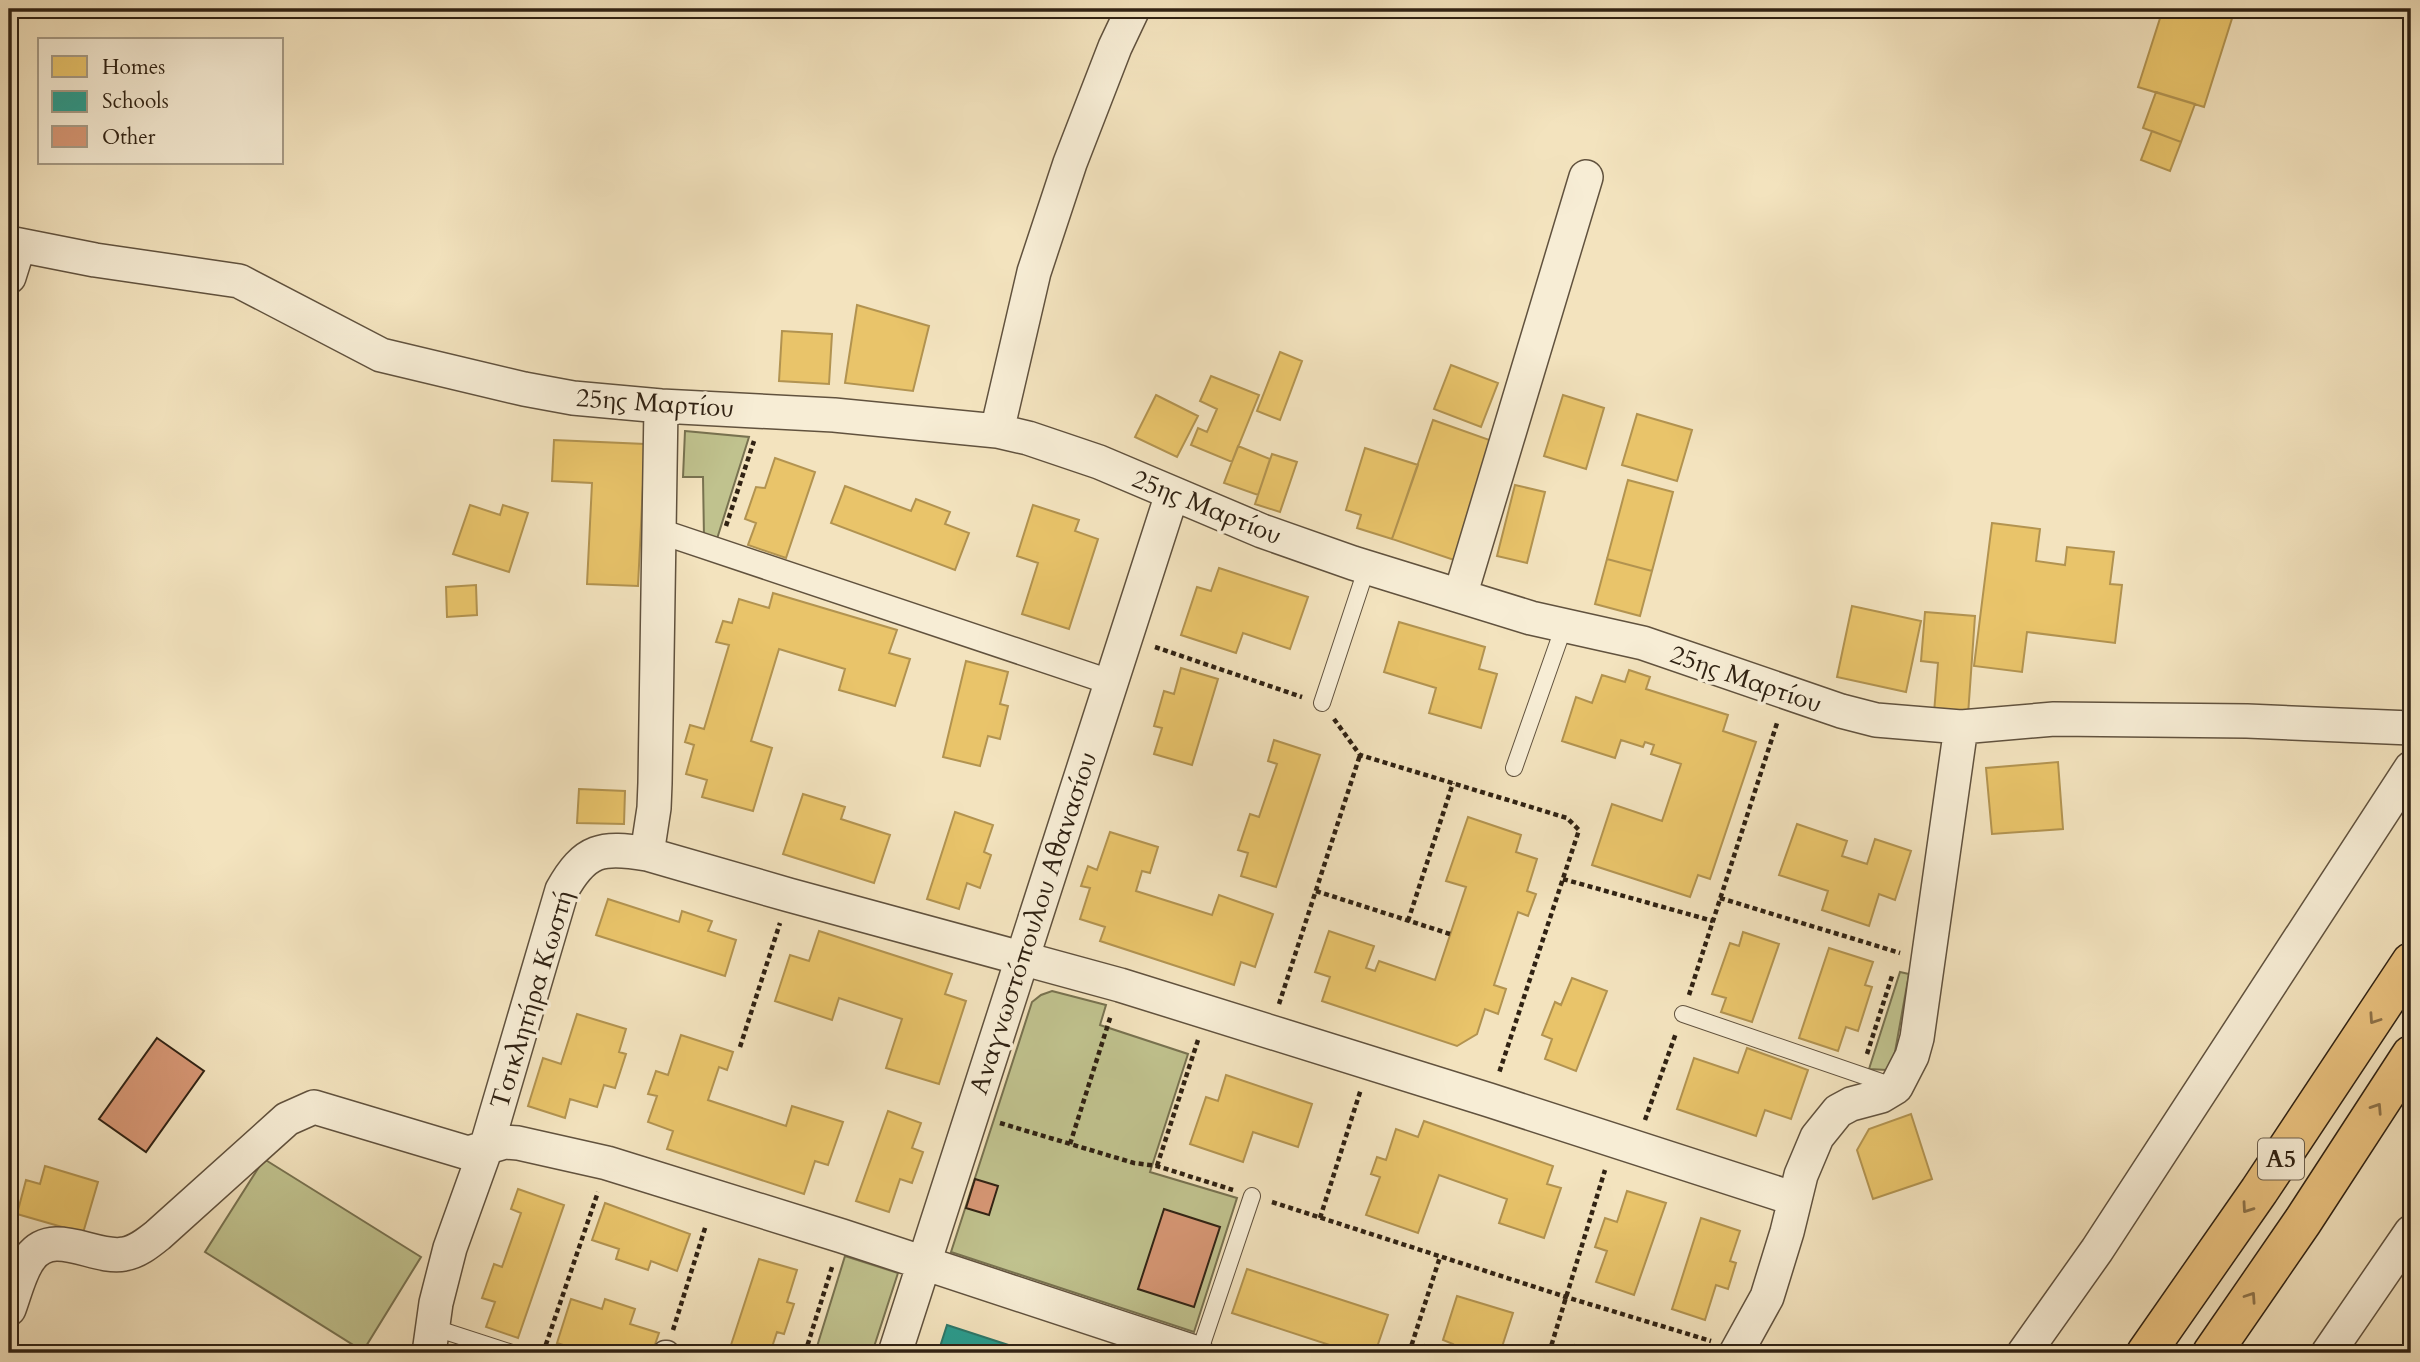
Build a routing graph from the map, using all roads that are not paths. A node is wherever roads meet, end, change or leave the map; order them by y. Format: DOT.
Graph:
graph roads {
  1 [pos="1133,9"];
  2 [pos="1586,177"];
  3 [pos="14,244"];
  4 [pos="9,277"];
  5 [pos="661,406"];
  6 [pos="997,431"];
  7 [pos="1172,494"];
  8 [pos="659,530"];
  9 [pos="1367,567"];
  10 [pos="1460,596"];
  11 [pos="1564,626"];
  12 [pos="1110,682"];
  13 [pos="1322,704"];
  14 [pos="1961,727"];
  15 [pos="2411,729"];
  16 [pos="1514,768"];
  17 [pos="2411,768"];
  18 [pos="647,854"];
  19 [pos="1022,957"];
  20 [pos="2411,962"];
  21 [pos="1683,1014"];
  22 [pos="2411,1055"];
  23 [pos="1896,1087"];
  24 [pos="486,1148"];
  25 [pos="1252,1196"];
  26 [pos="1795,1199"];
  27 [pos="2411,1231"];
  28 [pos="924,1263"];
  29 [pos="9,1309"];
  30 [pos="431,1340"];
  31 [pos="1737,1351"];
  32 [pos="512,1353"];
  33 [pos="895,1353"];
  34 [pos="1198,1353"];
  35 [pos="2024,1353"];
  36 [pos="2146,1353"];
  37 [pos="2212,1353"];
  38 [pos="2328,1353"];
  1 -- 6 [label="street"];
  2 -- 10 [label="street"];
  3 -- 4 [label="street"];
  3 -- 5 [label="street, 25ης Μαρτίου"];
  5 -- 6 [label="street, 25ης Μαρτίου"];
  5 -- 8 [label="street"];
  6 -- 7 [label="street, 25ης Μαρτίου"];
  7 -- 9 [label="street, 25ης Μαρτίου"];
  7 -- 12 [label="street, Αναγνωστόπουλου Αθανασίου"];
  8 -- 12 [label="street"];
  8 -- 18 [label="street"];
  9 -- 10 [label="street, 25ης Μαρτίου"];
  9 -- 13 [label="lane"];
  10 -- 11 [label="street, 25ης Μαρτίου"];
  11 -- 14 [label="street, 25ης Μαρτίου"];
  11 -- 16 [label="lane"];
  12 -- 19 [label="street, Αναγνωστόπουλου Αθανασίου"];
  14 -- 15 [label="street, 25ης Μαρτίου"];
  14 -- 23 [label="street"];
  17 -- 35 [label="street"];
  18 -- 19 [label="street, Τσικλητήρα Κωστή"];
  18 -- 24 [label="street, Τσικλητήρα Κωστή"];
  19 -- 26 [label="street, Τσικλητήρα Κωστή"];
  19 -- 28 [label="street, Αναγνωστόπουλου Αθανασίου"];
  20 -- 36 [label="highway, Α5, one-way"];
  21 -- 23 [label="lane"];
  37 -- 22 [label="highway, Α5, one-way"];
  23 -- 26 [label="street"];
  24 -- 28 [label="street"];
  24 -- 29 [label="street"];
  24 -- 30 [label="street, Τσικλητήρα Κωστή"];
  25 -- 34 [label="lane"];
  26 -- 31 [label="street"];
  27 -- 38 [label="street"];
  28 -- 33 [label="street, Αναγνωστόπουλου Αθανασίου"];
  28 -- 34 [label="street"];
  30 -- 32 [label="lane"];
}
